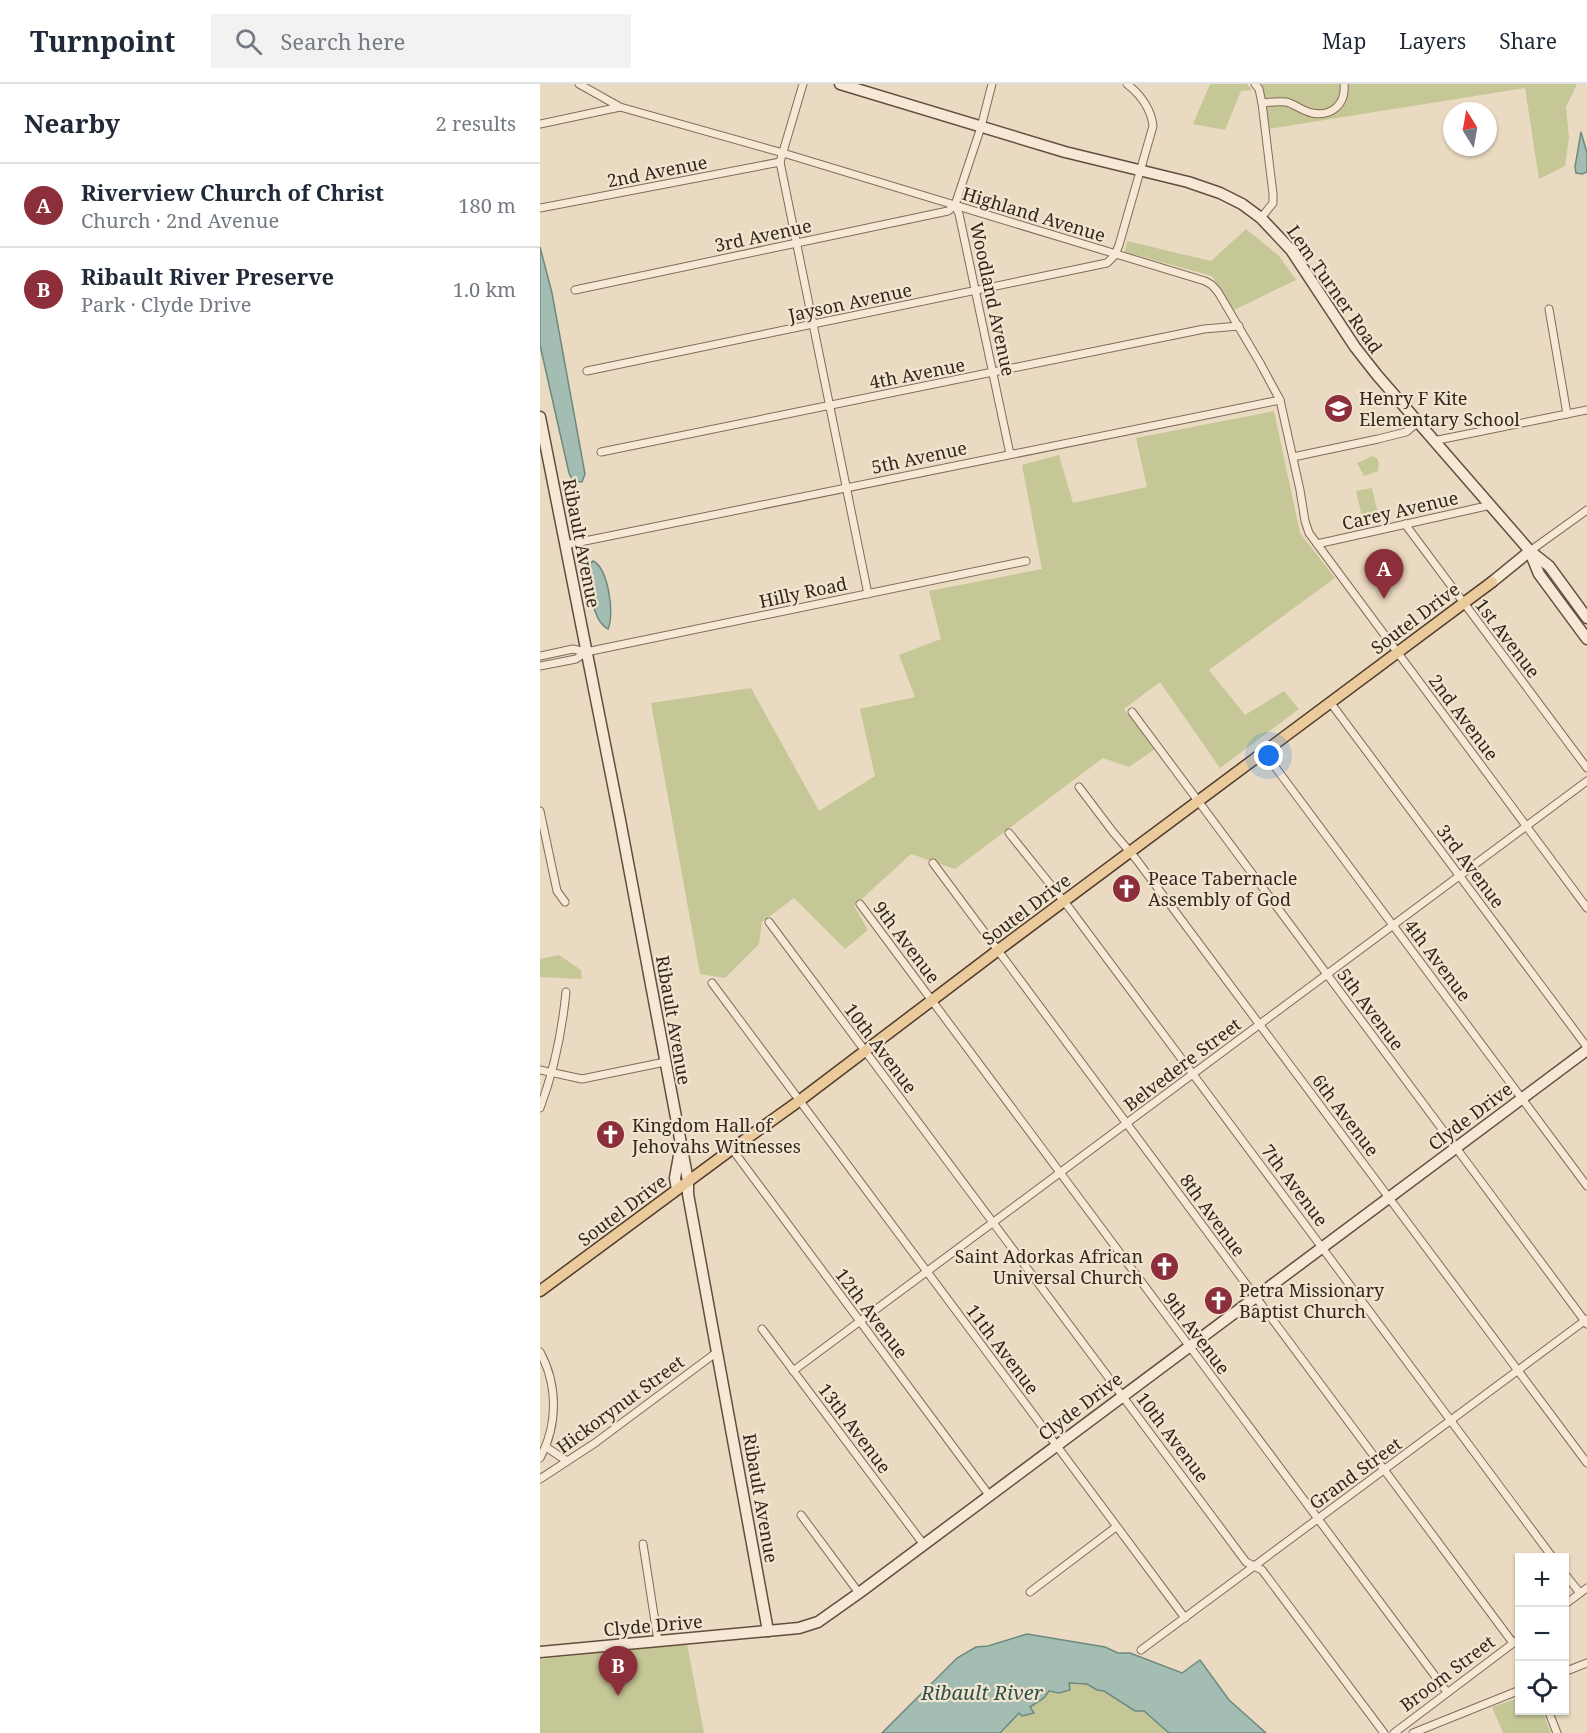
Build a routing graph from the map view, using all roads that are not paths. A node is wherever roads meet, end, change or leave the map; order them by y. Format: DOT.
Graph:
graph roads {
  1 [pos="579,84"];
  2 [pos="803,84"];
  3 [pos="840,84"];
  4 [pos="992,84"];
  5 [pos="1127,84"];
  6 [pos="1344,84"];
  7 [pos="1258,86"];
  8 [pos="1262,103"];
  9 [pos="620,107"];
  10 [pos="540,124"];
  11 [pos="981,127"];
  12 [pos="783,153"];
  13 [pos="780,162"];
  14 [pos="1141,171"];
  15 [pos="955,205"];
  16 [pos="540,208"];
  17 [pos="1261,218"];
  18 [pos="797,243"];
  19 [pos="1115,255"];
  20 [pos="574,290"];
  21 [pos="975,292"];
  22 [pos="1549,309"];
  23 [pos="814,325"];
  24 [pos="1239,326"];
  25 [pos="587,371"];
  26 [pos="994,373"];
  27 [pos="1280,400"];
  28 [pos="831,406"];
  29 [pos="1587,410"];
  30 [pos="1567,414"];
  31 [pos="540,417"];
  32 [pos="1418,423"];
  33 [pos="1433,441"];
  34 [pos="601,452"];
  35 [pos="1010,454"];
  36 [pos="1293,457"];
  37 [pos="848,488"];
  38 [pos="1491,505"];
  39 [pos="1587,510"];
  40 [pos="1405,524"];
  41 [pos="1317,544"];
  42 [pos="565,545"];
  43 [pos="1530,551"];
  44 [pos="1026,561"];
  45 [pos="1492,582"];
  46 [pos="868,594"];
  47 [pos="1463,603"];
  48 [pos="1587,618"];
  49 [pos="1587,639"];
  50 [pos="586,652"];
  51 [pos="1397,652"];
  52 [pos="540,656"];
  53 [pos="540,666"];
  54 [pos="1330,702"];
  55 [pos="1132,712"];
  56 [pos="1264,752"];
  57 [pos="1587,768"];
  58 [pos="1587,781"];
  59 [pos="1079,786"];
  60 [pos="1198,801"];
  61 [pos="540,811"];
  62 [pos="1526,826"];
  63 [pos="1009,832"];
  64 [pos="1130,851"];
  65 [pos="933,863"];
  66 [pos="1459,876"];
  67 [pos="1064,901"];
  68 [pos="565,902"];
  69 [pos="860,904"];
  70 [pos="1587,908"];
  71 [pos="769,922"];
  72 [pos="1393,925"];
  73 [pos="997,951"];
  74 [pos="1327,975"];
  75 [pos="712,983"];
  76 [pos="566,992"];
  77 [pos="933,1001"];
  78 [pos="1260,1024"];
  79 [pos="1587,1048"];
  80 [pos="866,1052"];
  81 [pos="664,1062"];
  82 [pos="540,1070"];
  83 [pos="551,1073"];
  84 [pos="1193,1074"];
  85 [pos="1522,1098"];
  86 [pos="799,1101"];
  87 [pos="540,1108"];
  88 [pos="1127,1124"];
  89 [pos="1456,1147"];
  90 [pos="732,1149"];
  91 [pos="681,1150"];
  92 [pos="1060,1173"];
  93 [pos="688,1181"];
  94 [pos="1587,1186"];
  95 [pos="677,1189"];
  96 [pos="1389,1198"];
  97 [pos="994,1222"];
  98 [pos="1322,1247"];
  99 [pos="927,1272"];
  100 [pos="540,1292"];
  101 [pos="1255,1297"];
  102 [pos="1586,1321"];
  103 [pos="860,1322"];
  104 [pos="762,1329"];
  105 [pos="1189,1347"];
  106 [pos="540,1352"];
  107 [pos="717,1353"];
  108 [pos="794,1371"];
  109 [pos="1518,1371"];
  110 [pos="1123,1395"];
  111 [pos="1451,1420"];
  112 [pos="1056,1445"];
  113 [pos="546,1447"];
  114 [pos="540,1458"];
  115 [pos="567,1461"];
  116 [pos="1587,1463"];
  117 [pos="1385,1470"];
  118 [pos="540,1479"];
  119 [pos="989,1495"];
  120 [pos="801,1515"];
  121 [pos="1318,1519"];
  122 [pos="1116,1527"];
  123 [pos="643,1544"];
  124 [pos="924,1545"];
  125 [pos="1550,1553"];
  126 [pos="1255,1566"];
  127 [pos="1569,1579"];
  128 [pos="1587,1588"];
  129 [pos="1030,1592"];
  130 [pos="859,1593"];
  131 [pos="1580,1593"];
  132 [pos="1569,1601"];
  133 [pos="1185,1618"];
  134 [pos="768,1631"];
  135 [pos="1515,1639"];
  136 [pos="658,1641"];
  137 [pos="1515,1641"];
  138 [pos="1141,1650"];
  139 [pos="540,1652"];
  140 [pos="1587,1663"];
  141 [pos="1569,1670"];
  142 [pos="1447,1692"];
  143 [pos="1515,1692"];
  144 [pos="1550,1715"];
  145 [pos="1384,1733"];
  146 [pos="1394,1733"];
  147 [pos="1413,1733"];
  148 [pos="1557,1733"];
  1 -- 9 [label="street, Highland Avenue"];
  2 -- 12 [label="street"];
  3 -- 11 [label="street, Lem Turner Road"];
  4 -- 11 [label="street, Woodland Avenue"];
  5 -- 14 [label="street"];
  6 -- 8 [label="street"];
  7 -- 8 [label="street"];
  8 -- 17 [label="street"];
  9 -- 10 [label="street"];
  9 -- 12 [label="street, Highland Avenue"];
  11 -- 14 [label="street, Lem Turner Road"];
  11 -- 15 [label="street, Woodland Avenue"];
  12 -- 13 [label="street"];
  12 -- 15 [label="street, Highland Avenue"];
  13 -- 16 [label="street, 2nd Avenue"];
  13 -- 18 [label="street"];
  14 -- 17 [label="street, Lem Turner Road"];
  14 -- 19 [label="street"];
  15 -- 18 [label="street, 3rd Avenue"];
  15 -- 19 [label="street, Highland Avenue"];
  15 -- 21 [label="street, Woodland Avenue"];
  17 -- 32 [label="street, Lem Turner Road"];
  18 -- 20 [label="street, 3rd Avenue"];
  18 -- 23 [label="street"];
  19 -- 21 [label="street, Jayson Avenue"];
  19 -- 24 [label="street, Highland Avenue"];
  21 -- 23 [label="street, Jayson Avenue"];
  21 -- 26 [label="street, Woodland Avenue"];
  22 -- 30 [label="street"];
  23 -- 25 [label="street, Jayson Avenue"];
  23 -- 28 [label="street"];
  24 -- 26 [label="street, 4th Avenue"];
  24 -- 27 [label="street, Highland Avenue"];
  26 -- 28 [label="street, 4th Avenue"];
  26 -- 35 [label="street, Woodland Avenue"];
  27 -- 35 [label="street, 5th Avenue"];
  27 -- 36 [label="street, Highland Avenue"];
  28 -- 34 [label="street, 4th Avenue"];
  28 -- 37 [label="street"];
  29 -- 30 [label="street"];
  30 -- 33 [label="street"];
  31 -- 42 [label="street, Ribault Avenue"];
  32 -- 33 [label="street, Lem Turner Road"];
  32 -- 36 [label="street"];
  33 -- 38 [label="street, Lem Turner Road"];
  35 -- 37 [label="street, 5th Avenue"];
  36 -- 41 [label="street, Highland Avenue"];
  37 -- 42 [label="street, 5th Avenue"];
  37 -- 46 [label="street"];
  38 -- 40 [label="street, Carey Avenue"];
  38 -- 43 [label="street, Lem Turner Road"];
  39 -- 43 [label="street"];
  40 -- 41 [label="street, Carey Avenue"];
  40 -- 47 [label="street, 1st Avenue"];
  41 -- 51 [label="street, 2nd Avenue"];
  42 -- 50 [label="street, Ribault Avenue"];
  43 -- 45 [label="street, Soutel Drive"];
  43 -- 48 [label="street, Lem Turner Road"];
  43 -- 49 [label="street, Lem Turner Road"];
  44 -- 46 [label="street, Hilly Road"];
  45 -- 47 [label="main road, Soutel Drive"];
  46 -- 50 [label="street, Hilly Road"];
  47 -- 51 [label="main road, Soutel Drive"];
  47 -- 57 [label="street, 1st Avenue"];
  50 -- 52 [label="street"];
  50 -- 53 [label="street"];
  50 -- 81 [label="street, Ribault Avenue"];
  51 -- 54 [label="main road, Soutel Drive"];
  51 -- 62 [label="street, 2nd Avenue"];
  54 -- 56 [label="main road, Soutel Drive"];
  54 -- 66 [label="street, 3rd Avenue"];
  55 -- 60 [label="street, 5th Avenue"];
  56 -- 60 [label="main road, Soutel Drive"];
  56 -- 72 [label="street, 4th Avenue"];
  58 -- 62 [label="street, Belvedere Street"];
  59 -- 64 [label="street, 6th Avenue"];
  60 -- 64 [label="main road, Soutel Drive"];
  60 -- 74 [label="street, 5th Avenue"];
  61 -- 68 [label="street"];
  62 -- 66 [label="street, Belvedere Street"];
  62 -- 70 [label="street, 2nd Avenue"];
  63 -- 67 [label="street, 7th Avenue"];
  64 -- 67 [label="main road, Soutel Drive"];
  64 -- 78 [label="street, 6th Avenue"];
  65 -- 73 [label="street, 8th Avenue"];
  66 -- 72 [label="street, Belvedere Street"];
  66 -- 79 [label="street, 3rd Avenue"];
  67 -- 73 [label="main road, Soutel Drive"];
  67 -- 84 [label="street, 7th Avenue"];
  69 -- 77 [label="street, 9th Avenue"];
  71 -- 80 [label="street, 10th Avenue"];
  72 -- 74 [label="street, Belvedere Street"];
  72 -- 85 [label="street, 4th Avenue"];
  73 -- 77 [label="main road, Soutel Drive"];
  73 -- 88 [label="street, 8th Avenue"];
  74 -- 78 [label="street, Belvedere Street"];
  74 -- 89 [label="street, 5th Avenue"];
  75 -- 86 [label="street, 11th Avenue"];
  76 -- 83 [label="street"];
  77 -- 80 [label="main road, Soutel Drive"];
  77 -- 92 [label="street, 9th Avenue"];
  78 -- 84 [label="street, Belvedere Street"];
  78 -- 96 [label="street, 6th Avenue"];
  79 -- 85 [label="street, Clyde Drive"];
  80 -- 86 [label="main road, Soutel Drive"];
  80 -- 97 [label="street, 10th Avenue"];
  81 -- 83 [label="street"];
  81 -- 91 [label="street, Ribault Avenue"];
  82 -- 83 [label="street"];
  83 -- 87 [label="street"];
  84 -- 88 [label="street, Belvedere Street"];
  84 -- 98 [label="street, 7th Avenue"];
  85 -- 89 [label="street, Clyde Drive"];
  85 -- 94 [label="street, 4th Avenue"];
  86 -- 90 [label="main road, Soutel Drive"];
  86 -- 99 [label="street, 11th Avenue"];
  88 -- 92 [label="street, Belvedere Street"];
  88 -- 101 [label="street, 8th Avenue"];
  89 -- 96 [label="street, Clyde Drive"];
  89 -- 102 [label="street, 5th Avenue"];
  90 -- 93 [label="main road, Soutel Drive"];
  90 -- 103 [label="street, 12th Avenue"];
  91 -- 93 [label="street, Ribault Avenue"];
  91 -- 95 [label="street"];
  92 -- 97 [label="street, Belvedere Street"];
  92 -- 105 [label="street, 9th Avenue"];
  93 -- 95 [label="main road, Soutel Drive"];
  93 -- 107 [label="street, Ribault Avenue"];
  95 -- 100 [label="main road, Soutel Drive"];
  96 -- 98 [label="street, Clyde Drive"];
  96 -- 109 [label="street, 6th Avenue"];
  97 -- 99 [label="street, Belvedere Street"];
  97 -- 110 [label="street, 10th Avenue"];
  98 -- 101 [label="street, Clyde Drive"];
  98 -- 111 [label="street, 7th Avenue"];
  99 -- 103 [label="street, Belvedere Street"];
  99 -- 112 [label="street, 11th Avenue"];
  101 -- 105 [label="street, Clyde Drive"];
  101 -- 117 [label="street, 8th Avenue"];
  102 -- 109 [label="street, Grand Street"];
  103 -- 108 [label="street, Belvedere Street"];
  103 -- 119 [label="street, 12th Avenue"];
  104 -- 108 [label="street, 13th Avenue"];
  105 -- 110 [label="street, Clyde Drive"];
  105 -- 121 [label="street, 9th Avenue"];
  106 -- 113 [label="street"];
  107 -- 115 [label="street, Hickorynut Street"];
  107 -- 134 [label="street, Ribault Avenue"];
  108 -- 124 [label="street, 13th Avenue"];
  109 -- 111 [label="street, Grand Street"];
  109 -- 116 [label="street, 6th Avenue"];
  110 -- 112 [label="street, Clyde Drive"];
  110 -- 126 [label="street, 10th Avenue"];
  111 -- 117 [label="street, Grand Street"];
  111 -- 125 [label="street, 7th Avenue"];
  112 -- 119 [label="street, Clyde Drive"];
  112 -- 122 [label="street, 11th Avenue"];
  113 -- 114 [label="street"];
  113 -- 115 [label="street"];
  115 -- 118 [label="street, Hickorynut Street"];
  117 -- 121 [label="street, Grand Street"];
  117 -- 135 [label="street, 8th Avenue"];
  119 -- 124 [label="street, Clyde Drive"];
  120 -- 130 [label="street"];
  121 -- 126 [label="street, Grand Street"];
  121 -- 142 [label="street, 9th Avenue"];
  122 -- 129 [label="street"];
  122 -- 133 [label="street, 11th Avenue"];
  123 -- 136 [label="street"];
  124 -- 130 [label="street, Clyde Drive"];
  126 -- 133 [label="street, Grand Street"];
  126 -- 145 [label="street, 10th Avenue"];
  127 -- 131 [label="street"];
  128 -- 131 [label="street"];
  130 -- 134 [label="street, Clyde Drive"];
  131 -- 132 [label="street"];
  133 -- 138 [label="street, Grand Street"];
  134 -- 136 [label="street, Clyde Drive"];
  136 -- 139 [label="street, Clyde Drive"];
  137 -- 142 [label="street, Broom Street"];
  140 -- 141 [label="street"];
  142 -- 146 [label="street, Broom Street"];
  143 -- 147 [label="street"];
  144 -- 148 [label="street"];
}
